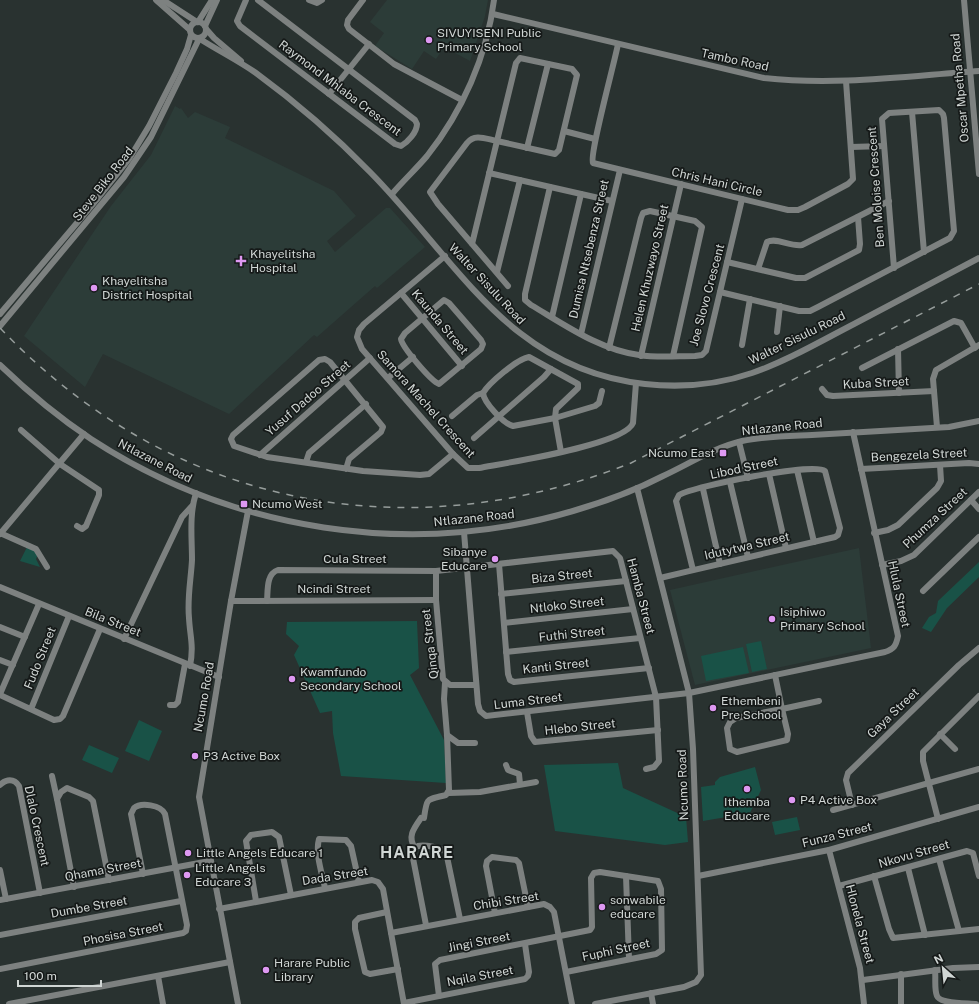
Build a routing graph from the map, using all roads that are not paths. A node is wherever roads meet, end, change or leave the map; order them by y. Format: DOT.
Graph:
graph roads {
  1 [pos="156,0"];
  2 [pos="163,0"];
  3 [pos="212,0"];
  4 [pos="217,0"];
  5 [pos="246,0"];
  6 [pos="258,0"];
  7 [pos="309,0"];
  8 [pos="322,0"];
  9 [pos="363,0"];
  10 [pos="494,0"];
  11 [pos="964,0"];
  12 [pos="493,14"];
  13 [pos="197,22"];
  14 [pos="206,28"];
  15 [pos="191,33"];
  16 [pos="200,39"];
  17 [pos="369,44"];
  18 [pos="618,44"];
  19 [pos="548,64"];
  20 [pos="348,69"];
  21 [pos="251,70"];
  22 [pos="979,71"];
  23 [pos="970,72"];
  24 [pos="846,81"];
  25 [pos="329,94"];
  26 [pos="462,100"];
  27 [pos="912,112"];
  28 [pos="564,131"];
  29 [pos="595,139"];
  30 [pos="497,141"];
  31 [pos="884,146"];
  32 [pos="851,147"];
  33 [pos="527,148"];
  34 [pos="620,170"];
  35 [pos="489,173"];
  36 [pos="979,174"];
  37 [pos="520,180"];
  38 [pos="681,184"];
  39 [pos="550,187"];
  40 [pos="392,194"];
  41 [pos="581,194"];
  42 [pos="742,199"];
  43 [pos="612,201"];
  44 [pos="889,201"];
  45 [pos="858,216"];
  46 [pos="674,217"];
  47 [pos="472,244"];
  48 [pos="924,252"];
  49 [pos="445,256"];
  50 [pos="979,258"];
  51 [pos="727,262"];
  52 [pos="758,268"];
  53 [pos="894,268"];
  54 [pos="497,272"];
  55 [pos="508,286"];
  56 [pos="720,292"];
  57 [pos="400,293"];
  58 [pos="750,299"];
  59 [pos="780,306"];
  60 [pos="1,313"];
  61 [pos="552,317"];
  62 [pos="422,319"];
  63 [pos="0,326"];
  64 [pos="776,332"];
  65 [pos="581,334"];
  66 [pos="742,345"];
  67 [pos="977,346"];
  68 [pos="609,348"];
  69 [pos="898,349"];
  70 [pos="641,356"];
  71 [pos="673,356"];
  72 [pos="413,357"];
  73 [pos="370,358"];
  74 [pos="0,365"];
  75 [pos="462,366"];
  76 [pos="862,368"];
  77 [pos="551,369"];
  78 [pos="388,378"];
  79 [pos="345,380"];
  80 [pos="636,383"];
  81 [pos="822,389"];
  82 [pos="602,391"];
  83 [pos="934,391"];
  84 [pos="483,393"];
  85 [pos="899,393"];
  86 [pos="366,404"];
  87 [pos="452,416"];
  88 [pos="499,416"];
  89 [pos="555,418"];
  90 [pos="979,421"];
  91 [pos="937,427"];
  92 [pos="21,430"];
  93 [pos="853,432"];
  94 [pos="84,434"];
  95 [pos="474,438"];
  96 [pos="739,442"];
  97 [pos="561,452"];
  98 [pos="453,454"];
  99 [pos="260,455"];
  100 [pos="306,462"];
  101 [pos="60,464"];
  102 [pos="979,464"];
  103 [pos="940,465"];
  104 [pos="346,469"];
  105 [pos="861,469"];
  106 [pos="798,470"];
  107 [pos="769,474"];
  108 [pos="748,478"];
  109 [pos="730,482"];
  110 [pos="637,488"];
  111 [pos="703,488"];
  112 [pos="979,492"];
  113 [pos="196,493"];
  114 [pos="971,500"];
  115 [pos="192,506"];
  116 [pos="979,509"];
  117 [pos="248,511"];
  118 [pos="77,526"];
  119 [pos="464,532"];
  120 [pos="0,533"];
  121 [pos="874,533"];
  122 [pos="838,535"];
  123 [pos="979,537"];
  124 [pos="814,542"];
  125 [pos="786,548"];
  126 [pos="748,557"];
  127 [pos="499,564"];
  128 [pos="720,564"];
  129 [pos="882,565"];
  130 [pos="47,567"];
  131 [pos="467,568"];
  132 [pos="692,570"];
  133 [pos="436,571"];
  134 [pos="660,578"];
  135 [pos="626,581"];
  136 [pos="0,587"];
  137 [pos="923,591"];
  138 [pos="502,594"];
  139 [pos="436,600"];
  140 [pos="231,601"];
  141 [pos="267,601"];
  142 [pos="39,604"];
  143 [pos="633,609"];
  144 [pos="69,616"];
  145 [pos="504,623"];
  146 [pos="0,627"];
  147 [pos="100,629"];
  148 [pos="25,637"];
  149 [pos="640,638"];
  150 [pos="124,639"];
  151 [pos="979,648"];
  152 [pos="506,652"];
  153 [pos="0,660"];
  154 [pos="13,665"];
  155 [pos="187,665"];
  156 [pos="649,668"];
  157 [pos="775,675"];
  158 [pos="219,677"];
  159 [pos="445,683"];
  160 [pos="476,685"];
  161 [pos="689,693"];
  162 [pos="0,695"];
  163 [pos="979,696"];
  164 [pos="656,697"];
  165 [pos="819,701"];
  166 [pos="170,705"];
  167 [pos="31,709"];
  168 [pos="782,709"];
  169 [pos="527,712"];
  170 [pos="658,730"];
  171 [pos="940,734"];
  172 [pos="447,735"];
  173 [pos="475,743"];
  174 [pos="955,749"];
  175 [pos="506,765"];
  176 [pos="979,768"];
  177 [pos="646,769"];
  178 [pos="52,776"];
  179 [pos="536,782"];
  180 [pos="929,783"];
  181 [pos="520,784"];
  182 [pos="0,785"];
  183 [pos="449,793"];
  184 [pos="57,799"];
  185 [pos="852,805"];
  186 [pos="979,807"];
  187 [pos="833,810"];
  188 [pos="938,819"];
  189 [pos="415,848"];
  190 [pos="829,850"];
  191 [pos="939,859"];
  192 [pos="210,861"];
  193 [pos="175,867"];
  194 [pos="908,868"];
  195 [pos="0,870"];
  196 [pos="143,874"];
  197 [pos="626,876"];
  198 [pos="698,876"];
  199 [pos="874,876"];
  200 [pos="979,876"];
  201 [pos="108,880"];
  202 [pos="359,882"];
  203 [pos="839,886"];
  204 [pos="74,887"];
  205 [pos="325,888"];
  206 [pos="40,893"];
  207 [pos="290,895"];
  208 [pos="3,900"];
  209 [pos="181,901"];
  210 [pos="256,901"];
  211 [pos="528,907"];
  212 [pos="220,909"];
  213 [pos="388,912"];
  214 [pos="495,913"];
  215 [pos="460,919"];
  216 [pos="426,926"];
  217 [pos="979,929"];
  218 [pos="959,931"];
  219 [pos="391,933"];
  220 [pos="0,935"];
  221 [pos="925,935"];
  222 [pos="559,938"];
  223 [pos="525,944"];
  224 [pos="629,959"];
  225 [pos="230,962"];
  226 [pos="979,967"];
  227 [pos="0,968"];
  228 [pos="398,969"];
  229 [pos="935,970"];
  230 [pos="566,972"];
  231 [pos="901,974"];
  232 [pos="158,976"];
  233 [pos="863,980"];
  234 [pos="651,993"];
  235 [pos="440,996"];
  236 [pos="38,1001"];
  237 [pos="404,1003"];
  238 [pos="10,1004"];
  239 [pos="163,1004"];
  240 [pos="238,1004"];
  241 [pos="572,1004"];
  242 [pos="595,1004"];
  243 [pos="653,1004"];
  244 [pos="864,1004"];
  245 [pos="901,1004"];
  246 [pos="976,1004"];
  1 -- 15 [label="street"];
  2 -- 13 [label="street"];
  3 -- 13 [label="street"];
  4 -- 14 [label="street"];
  5 -- 25 [label="street, Raymond Mhlaba Crescent"];
  6 -- 20 [label="street, Raymond Mhlaba Crescent"];
  7 -- 8 [label="street"];
  9 -- 17 [label="street"];
  10 -- 12 [label="street"];
  11 -- 23 [label="street, Oscar Mpetha Road"];
  12 -- 18 [label="street, Tambo Road"];
  12 -- 26 [label="street"];
  13 -- 14 [label="street"];
  13 -- 15 [label="street"];
  14 -- 16 [label="street"];
  14 -- 21 [label="street, Walter Sisulu Road"];
  15 -- 16 [label="street"];
  15 -- 60 [label="street, Steve Biko Road"];
  16 -- 21 [label="street, Walter Sisulu Road"];
  16 -- 63 [label="street, Steve Biko Road"];
  17 -- 20 [label="street"];
  17 -- 26 [label="street"];
  18 -- 24 [label="street, Tambo Road"];
  18 -- 29 [label="street, Chris Hani Circle"];
  19 -- 28 [label="street"];
  19 -- 30 [label="street"];
  19 -- 33 [label="street"];
  20 -- 25 [label="street"];
  20 -- 25 [label="street, Raymond Mhlaba Crescent"];
  21 -- 40 [label="street, Walter Sisulu Road"];
  22 -- 23 [label="street, Tambo Road"];
  23 -- 24 [label="street, Tambo Road"];
  23 -- 36 [label="street, Oscar Mpetha Road"];
  24 -- 32 [label="street, Chris Hani Circle"];
  26 -- 40 [label="street"];
  27 -- 31 [label="street, Ben Moloise Crescent"];
  27 -- 48 [label="street"];
  27 -- 48 [label="street, Ben Moloise Crescent"];
  28 -- 29 [label="street"];
  28 -- 33 [label="street"];
  29 -- 34 [label="street, Chris Hani Circle"];
  30 -- 33 [label="street"];
  30 -- 35 [label="street"];
  30 -- 47 [label="street"];
  31 -- 32 [label="street"];
  31 -- 44 [label="street, Ben Moloise Crescent"];
  32 -- 42 [label="street, Chris Hani Circle"];
  34 -- 38 [label="street, Chris Hani Circle"];
  34 -- 43 [label="street, Dumisa Ntsebenza Street"];
  35 -- 37 [label="street"];
  35 -- 47 [label="street"];
  37 -- 39 [label="street"];
  37 -- 54 [label="street"];
  38 -- 42 [label="street, Chris Hani Circle"];
  38 -- 46 [label="street, Helen Khuzwayo Street"];
  39 -- 41 [label="street"];
  39 -- 61 [label="street, Joe Slovo Crescent"];
  40 -- 49 [label="street, Walter Sisulu Road"];
  41 -- 43 [label="street"];
  41 -- 61 [label="street"];
  42 -- 51 [label="street, Joe Slovo Crescent"];
  43 -- 65 [label="street, Dumisa Ntsebenza Street"];
  44 -- 45 [label="street"];
  44 -- 53 [label="street, Ben Moloise Crescent"];
  45 -- 52 [label="street"];
  45 -- 52 [label="street"];
  46 -- 68 [label="street"];
  46 -- 70 [label="street, Helen Khuzwayo Street"];
  46 -- 71 [label="street"];
  47 -- 54 [label="street"];
  48 -- 53 [label="street, Ben Moloise Crescent"];
  49 -- 57 [label="street, Samora Machel Crescent"];
  49 -- 80 [label="street, Walter Sisulu Road"];
  50 -- 80 [label="street, Walter Sisulu Road"];
  51 -- 52 [label="street"];
  51 -- 56 [label="street, Joe Slovo Crescent"];
  53 -- 59 [label="street, Ben Moloise Crescent"];
  54 -- 55 [label="street"];
  56 -- 58 [label="street, Ben Moloise Crescent"];
  56 -- 71 [label="street, Joe Slovo Crescent"];
  57 -- 62 [label="street, Kaunda Street"];
  57 -- 73 [label="street, Samora Machel Crescent"];
  58 -- 59 [label="street, Ben Moloise Crescent"];
  58 -- 66 [label="street"];
  59 -- 64 [label="street"];
  61 -- 65 [label="street, Joe Slovo Crescent"];
  62 -- 72 [label="street"];
  62 -- 75 [label="street, Kaunda Street"];
  62 -- 75 [label="street"];
  65 -- 68 [label="street, Joe Slovo Crescent"];
  67 -- 69 [label="street"];
  67 -- 83 [label="street"];
  68 -- 70 [label="street, Joe Slovo Crescent"];
  69 -- 76 [label="street"];
  69 -- 85 [label="street"];
  70 -- 71 [label="street, Joe Slovo Crescent"];
  72 -- 75 [label="street"];
  72 -- 78 [label="street"];
  73 -- 78 [label="street, Samora Machel Crescent"];
  73 -- 79 [label="street, Yusuf Dadoo Street"];
  74 -- 94 [label="street, Ntlazane Road"];
  77 -- 84 [label="street"];
  77 -- 88 [label="street"];
  77 -- 89 [label="street"];
  78 -- 98 [label="street, Samora Machel Crescent"];
  79 -- 86 [label="street"];
  79 -- 99 [label="street, Yusuf Dadoo Street"];
  79 -- 99 [label="street"];
  80 -- 97 [label="street, Samora Machel Crescent"];
  81 -- 85 [label="street, Kuba Street"];
  82 -- 89 [label="street"];
  83 -- 85 [label="street, Kuba Street"];
  83 -- 91 [label="street"];
  84 -- 87 [label="street"];
  84 -- 88 [label="street"];
  86 -- 100 [label="street"];
  86 -- 104 [label="street"];
  88 -- 89 [label="street"];
  88 -- 95 [label="street"];
  89 -- 97 [label="street"];
  90 -- 91 [label="street, Ntlazane Road"];
  91 -- 93 [label="street, Ntlazane Road"];
  92 -- 101 [label="street"];
  93 -- 96 [label="street, Ntlazane Road"];
  93 -- 105 [label="street, Hlula Street"];
  94 -- 101 [label="street"];
  94 -- 113 [label="street, Ntlazane Road"];
  96 -- 108 [label="street"];
  96 -- 110 [label="street, Ntlazane Road"];
  97 -- 98 [label="street, Samora Machel Crescent"];
  98 -- 104 [label="street"];
  99 -- 100 [label="street"];
  100 -- 104 [label="street"];
  101 -- 118 [label="street"];
  101 -- 120 [label="street"];
  102 -- 103 [label="street, Bengezela Street"];
  103 -- 105 [label="street, Bengezela Street"];
  103 -- 121 [label="street"];
  105 -- 121 [label="street, Hlula Street"];
  106 -- 107 [label="street, Libod Street"];
  106 -- 122 [label="street, Libod Street"];
  106 -- 124 [label="street"];
  107 -- 108 [label="street, Libod Street"];
  107 -- 125 [label="street"];
  108 -- 109 [label="street, Libod Street"];
  109 -- 111 [label="street, Libod Street"];
  109 -- 126 [label="street"];
  110 -- 119 [label="street, Ntlazane Road"];
  110 -- 134 [label="street, Ncumo Road"];
  111 -- 128 [label="street"];
  111 -- 132 [label="street, Libod Street"];
  112 -- 114 [label="street, Phumza Street"];
  113 -- 115 [label="street"];
  113 -- 117 [label="street, Ntlazane Road"];
  114 -- 116 [label="street"];
  114 -- 129 [label="street, Phumza Street"];
  115 -- 150 [label="street"];
  115 -- 155 [label="street"];
  117 -- 119 [label="street, Ntlazane Road"];
  117 -- 140 [label="street, Ncumo Road"];
  119 -- 131 [label="street, Luma Street"];
  120 -- 130 [label="street"];
  121 -- 129 [label="street, Hlula Street"];
  122 -- 124 [label="street, Idutytwa Street"];
  123 -- 137 [label="street"];
  124 -- 125 [label="street, Idutytwa Street"];
  125 -- 126 [label="street, Idutytwa Street"];
  126 -- 128 [label="street, Idutytwa Street"];
  127 -- 131 [label="street, Hamba Street"];
  127 -- 135 [label="street, Hamba Street"];
  127 -- 138 [label="street, Kanti Street"];
  128 -- 132 [label="street, Idutytwa Street"];
  129 -- 157 [label="street, Hlula Street"];
  131 -- 133 [label="street, Cula Street"];
  131 -- 160 [label="street, Luma Street"];
  132 -- 134 [label="street, Idutytwa Street"];
  133 -- 139 [label="street, Qinqa Street"];
  133 -- 141 [label="street, Cula Street"];
  134 -- 161 [label="street, Ncumo Road"];
  135 -- 138 [label="street, Biza Street"];
  135 -- 143 [label="street, Hamba Street"];
  136 -- 142 [label="street, Bila Street"];
  138 -- 145 [label="street, Kanti Street"];
  139 -- 141 [label="street, Ncindi Street"];
  139 -- 159 [label="street, Qinqa Street"];
  140 -- 141 [label="street, Ncindi Street"];
  140 -- 158 [label="street, Ncumo Road"];
  142 -- 144 [label="street, Bila Street"];
  142 -- 148 [label="street"];
  143 -- 145 [label="street, Ntloko Street"];
  143 -- 149 [label="street, Hamba Street"];
  144 -- 147 [label="street, Bila Street"];
  144 -- 167 [label="street, Fudo Street"];
  145 -- 152 [label="street, Kanti Street"];
  146 -- 148 [label="street"];
  147 -- 150 [label="street, Bila Street"];
  147 -- 167 [label="street"];
  148 -- 154 [label="street"];
  149 -- 152 [label="street, Futhi Street"];
  149 -- 156 [label="street, Hamba Street"];
  150 -- 155 [label="street, Bila Street"];
  151 -- 185 [label="street, Gaya Street"];
  152 -- 156 [label="street, Kanti Street"];
  153 -- 154 [label="street"];
  154 -- 162 [label="street"];
  155 -- 158 [label="street, Bila Street"];
  155 -- 166 [label="street"];
  156 -- 164 [label="street, Hamba Street"];
  157 -- 161 [label="street, Hlula Street"];
  157 -- 168 [label="street"];
  158 -- 192 [label="street, Ncumo Road"];
  159 -- 160 [label="street, Qinqa Street"];
  159 -- 172 [label="street"];
  160 -- 169 [label="street, Luma Street"];
  161 -- 164 [label="street, Luma Street"];
  161 -- 198 [label="street, Ncumo Road"];
  162 -- 167 [label="street"];
  163 -- 171 [label="street"];
  164 -- 169 [label="street, Luma Street"];
  164 -- 170 [label="street"];
  165 -- 168 [label="street"];
  168 -- 168 [label="street"];
  169 -- 170 [label="street, Hlebo Street"];
  170 -- 177 [label="street"];
  171 -- 174 [label="street"];
  171 -- 180 [label="street"];
  172 -- 173 [label="street"];
  172 -- 183 [label="street"];
  175 -- 181 [label="street"];
  176 -- 180 [label="street"];
  178 -- 184 [label="street"];
  179 -- 181 [label="street"];
  180 -- 185 [label="street"];
  180 -- 188 [label="street"];
  181 -- 183 [label="street"];
  182 -- 206 [label="street, Dlalo Crescent"];
  183 -- 189 [label="street"];
  184 -- 201 [label="street"];
  184 -- 204 [label="street"];
  185 -- 187 [label="street"];
  186 -- 188 [label="street, Funza Street"];
  188 -- 190 [label="street, Funza Street"];
  189 -- 215 [label="street"];
  189 -- 216 [label="street"];
  190 -- 198 [label="street, Funza Street"];
  190 -- 203 [label="street, Hlonela Street"];
  191 -- 194 [label="street, Nkovu Street"];
  191 -- 200 [label="street, Nkovu Street"];
  191 -- 218 [label="street"];
  192 -- 193 [label="street, Qhama Street"];
  192 -- 212 [label="street, Ncumo Road"];
  193 -- 196 [label="street, Qhama Street"];
  193 -- 196 [label="street, Phosisa Street"];
  193 -- 209 [label="street, Phosisa Street"];
  194 -- 199 [label="street, Nkovu Street"];
  194 -- 221 [label="street"];
  195 -- 208 [label="street"];
  196 -- 201 [label="street, Qhama Street"];
  197 -- 222 [label="street, Fuphi Street"];
  197 -- 224 [label="street"];
  197 -- 224 [label="street, Fuphi Street"];
  198 -- 234 [label="street, Ncumo Road"];
  199 -- 203 [label="street, Nkovu Street"];
  199 -- 221 [label="street"];
  201 -- 204 [label="street, Qhama Street"];
  202 -- 205 [label="street, Dada Street"];
  202 -- 205 [label="street"];
  202 -- 213 [label="street, Dada Street"];
  203 -- 233 [label="street, Hlonela Street"];
  204 -- 206 [label="street, Qhama Street"];
  205 -- 207 [label="street, Dada Street"];
  206 -- 208 [label="street, Qhama Street"];
  207 -- 210 [label="street, Dada Street"];
  207 -- 210 [label="street"];
  209 -- 220 [label="street, Dumbe Street"];
  209 -- 227 [label="street, Phosisa Street"];
  210 -- 212 [label="street, Dada Street"];
  211 -- 214 [label="street, Chibi Street"];
  211 -- 214 [label="street"];
  211 -- 222 [label="street, Chibi Street"];
  212 -- 225 [label="street, Ncumo Road"];
  213 -- 219 [label="street, Dada Street"];
  213 -- 228 [label="street"];
  214 -- 215 [label="street, Chibi Street"];
  215 -- 216 [label="street, Chibi Street"];
  216 -- 219 [label="street, Chibi Street"];
  217 -- 218 [label="street"];
  218 -- 221 [label="street"];
  219 -- 228 [label="street, Dada Street"];
  222 -- 223 [label="street, Jingi Street"];
  222 -- 230 [label="street, Chibi Street"];
  223 -- 235 [label="street, Nqila Street"];
  223 -- 235 [label="street, Jingi Street"];
  224 -- 230 [label="street, Fuphi Street"];
  225 -- 232 [label="street"];
  225 -- 240 [label="street, Ncumo Road"];
  226 -- 229 [label="street"];
  228 -- 237 [label="street, Dada Street"];
  229 -- 231 [label="street"];
  229 -- 246 [label="street"];
  230 -- 241 [label="street, Chibi Street"];
  231 -- 233 [label="street"];
  231 -- 245 [label="street"];
  232 -- 236 [label="street"];
  232 -- 239 [label="street"];
  233 -- 244 [label="street, Hlonela Street"];
  234 -- 242 [label="street, Ncumo Road"];
  234 -- 243 [label="street"];
  235 -- 237 [label="street, Nqila Street"];
  236 -- 238 [label="street"];
}
